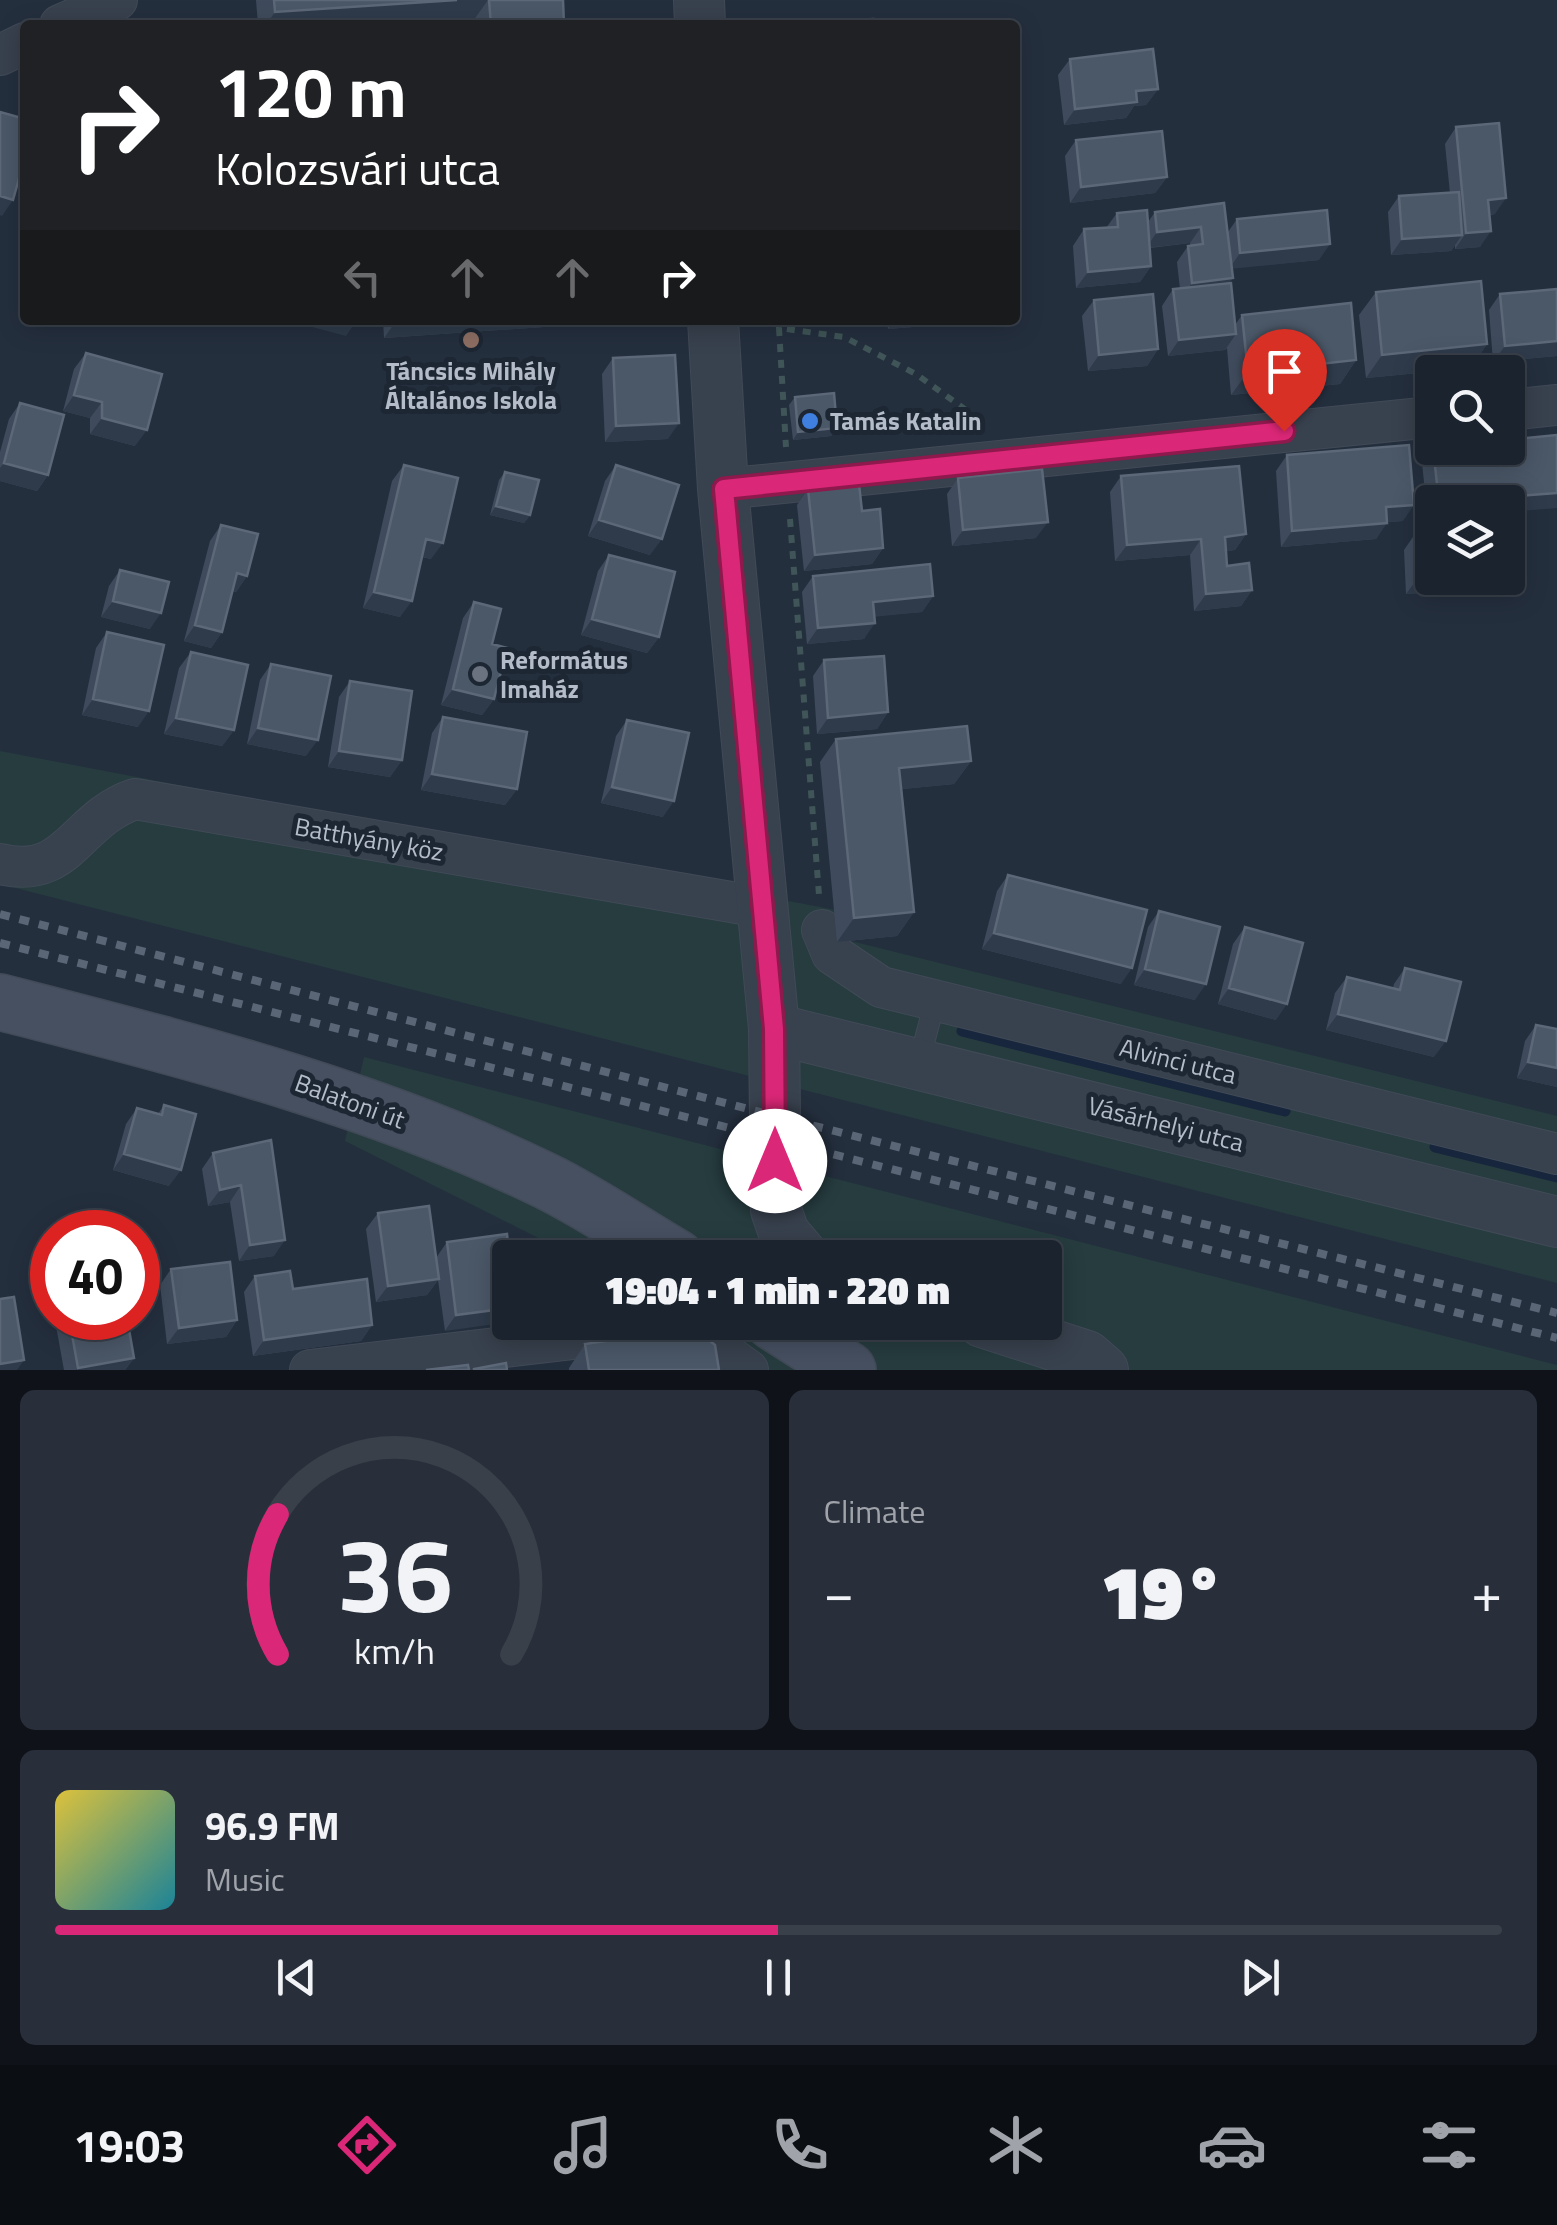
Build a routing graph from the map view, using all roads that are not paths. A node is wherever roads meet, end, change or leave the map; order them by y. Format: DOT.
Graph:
graph roads {
  1 [pos="117,0"];
  2 [pos="71,20"];
  3 [pos="713,325"];
  4 [pos="1557,405"];
  5 [pos="1525,408"];
  6 [pos="1415,419"];
  7 [pos="724,489"];
  8 [pos="0,864"];
  9 [pos="760,906"];
  10 [pos="822,930"];
  11 [pos="935,1001"];
  12 [pos="0,1002"];
  13 [pos="774,1029"];
  14 [pos="920,1062"];
  15 [pos="1557,1154"];
  16 [pos="1557,1222"];
  17 [pos="647,1240"];
  18 [pos="790,1240"];
  19 [pos="1020,1340"];
  20 [pos="1054,1356"];
  21 [pos="735,1360"];
  22 [pos="310,1370"];
  23 [pos="1103,1370"];
  1 -- 2 [label="street"];
  3 -- 7 [label="street"];
  4 -- 5 [label="street"];
  6 -- 7 [label="street"];
  7 -- 9 [label="street"];
  8 -- 9 [label="street, Batthyány köz"];
  9 -- 13 [label="street"];
  10 -- 11 [label="street, Alvinci utca"];
  11 -- 14 [label="lane"];
  11 -- 15 [label="street, Alvinci utca"];
  12 -- 17 [label="main road, Balatoni út"];
  13 -- 14 [label="street, Vásárhelyi utca"];
  13 -- 18 [label="street"];
  14 -- 16 [label="street, Vásárhelyi utca"];
  19 -- 20 [label="street"];
  20 -- 23 [label="street"];
  21 -- 22 [label="street"];
}
